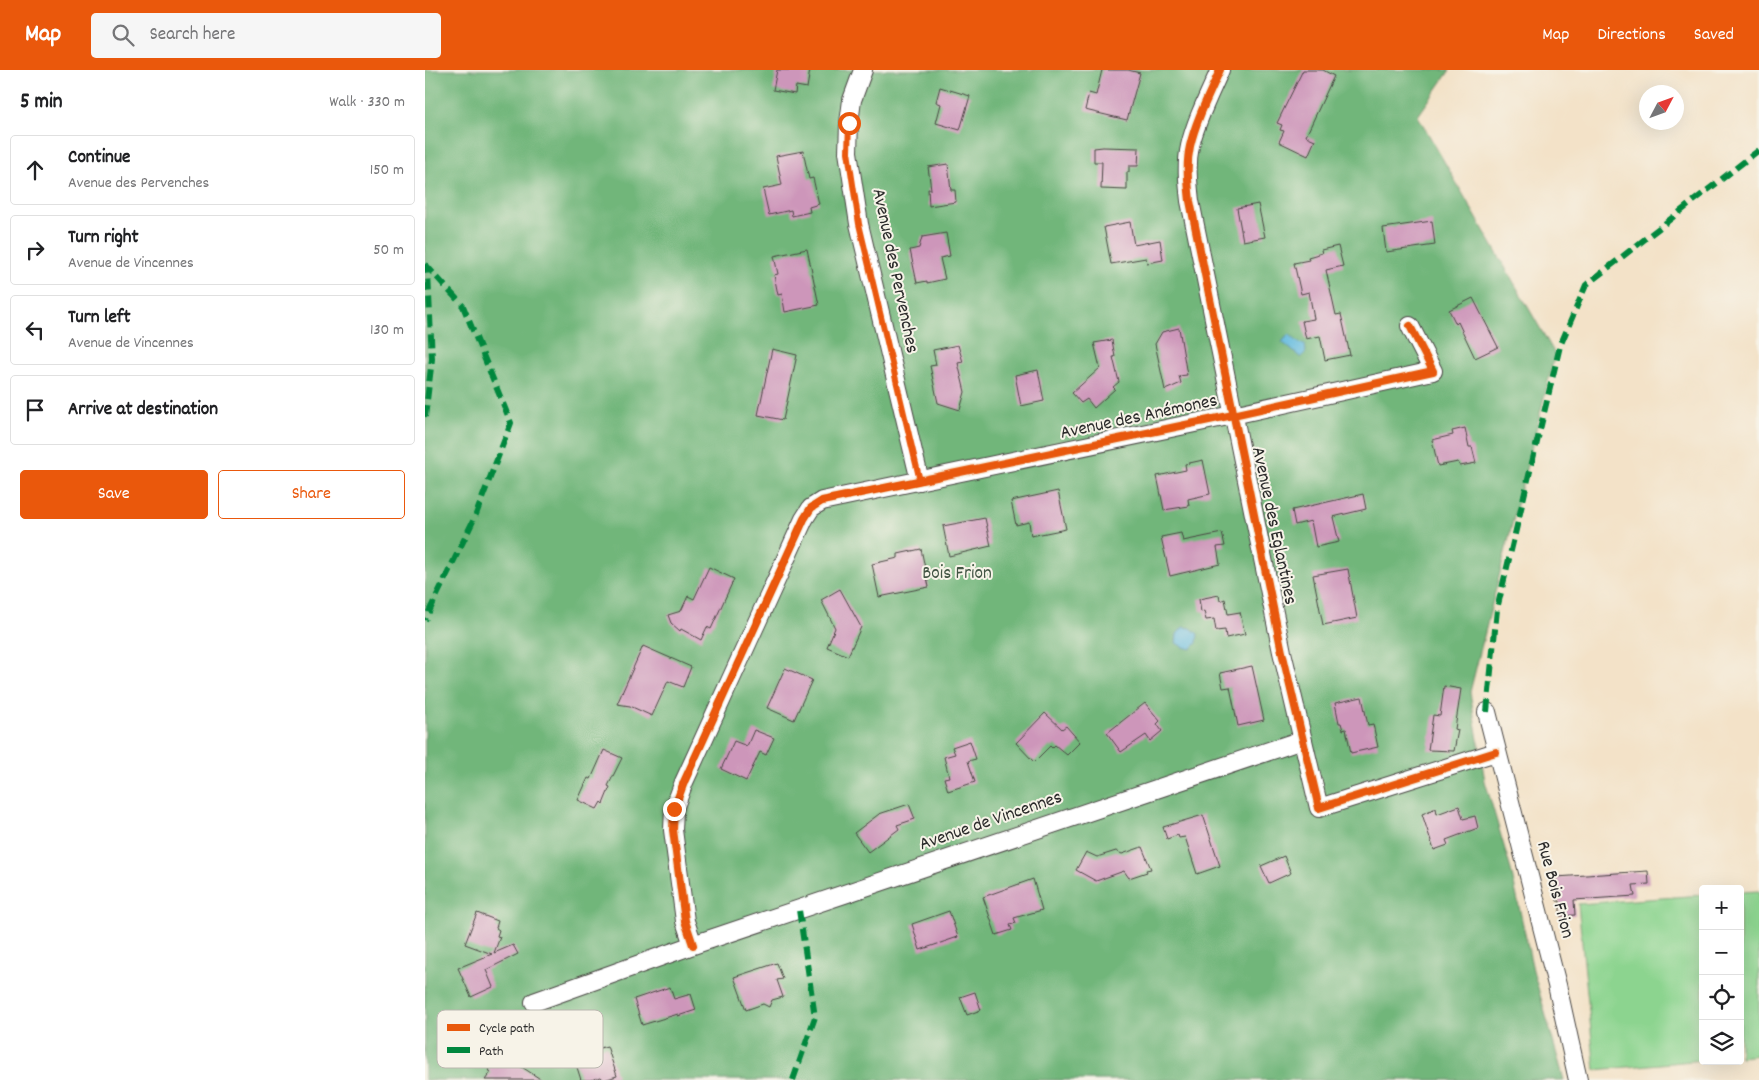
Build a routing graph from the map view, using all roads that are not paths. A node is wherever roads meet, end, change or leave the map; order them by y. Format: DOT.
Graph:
graph roads {
  1 [pos="863,70"];
  2 [pos="1220,70"];
  3 [pos="1411,326"];
  4 [pos="1233,415"];
  5 [pos="920,481"];
  6 [pos="1487,712"];
  7 [pos="1303,740"];
  8 [pos="1496,752"];
  9 [pos="693,945"];
  10 [pos="534,1002"];
  11 [pos="1578,1080"];
  1 -- 5 [label="street, Avenue des Pervenches"];
  2 -- 4 [label="street, Avenue des Eglantines"];
  3 -- 4 [label="street, Avenue des Anémones"];
  4 -- 5 [label="street, Avenue des Anémones"];
  4 -- 7 [label="street, Avenue des Eglantines"];
  5 -- 9 [label="street"];
  6 -- 8 [label="street, Rue Bois Frion"];
  7 -- 8 [label="street, Avenue des Eglantines"];
  7 -- 9 [label="street, Avenue de Vincennes"];
  8 -- 11 [label="street, Rue Bois Frion"];
  9 -- 10 [label="street, Avenue de Vincennes"];
}
